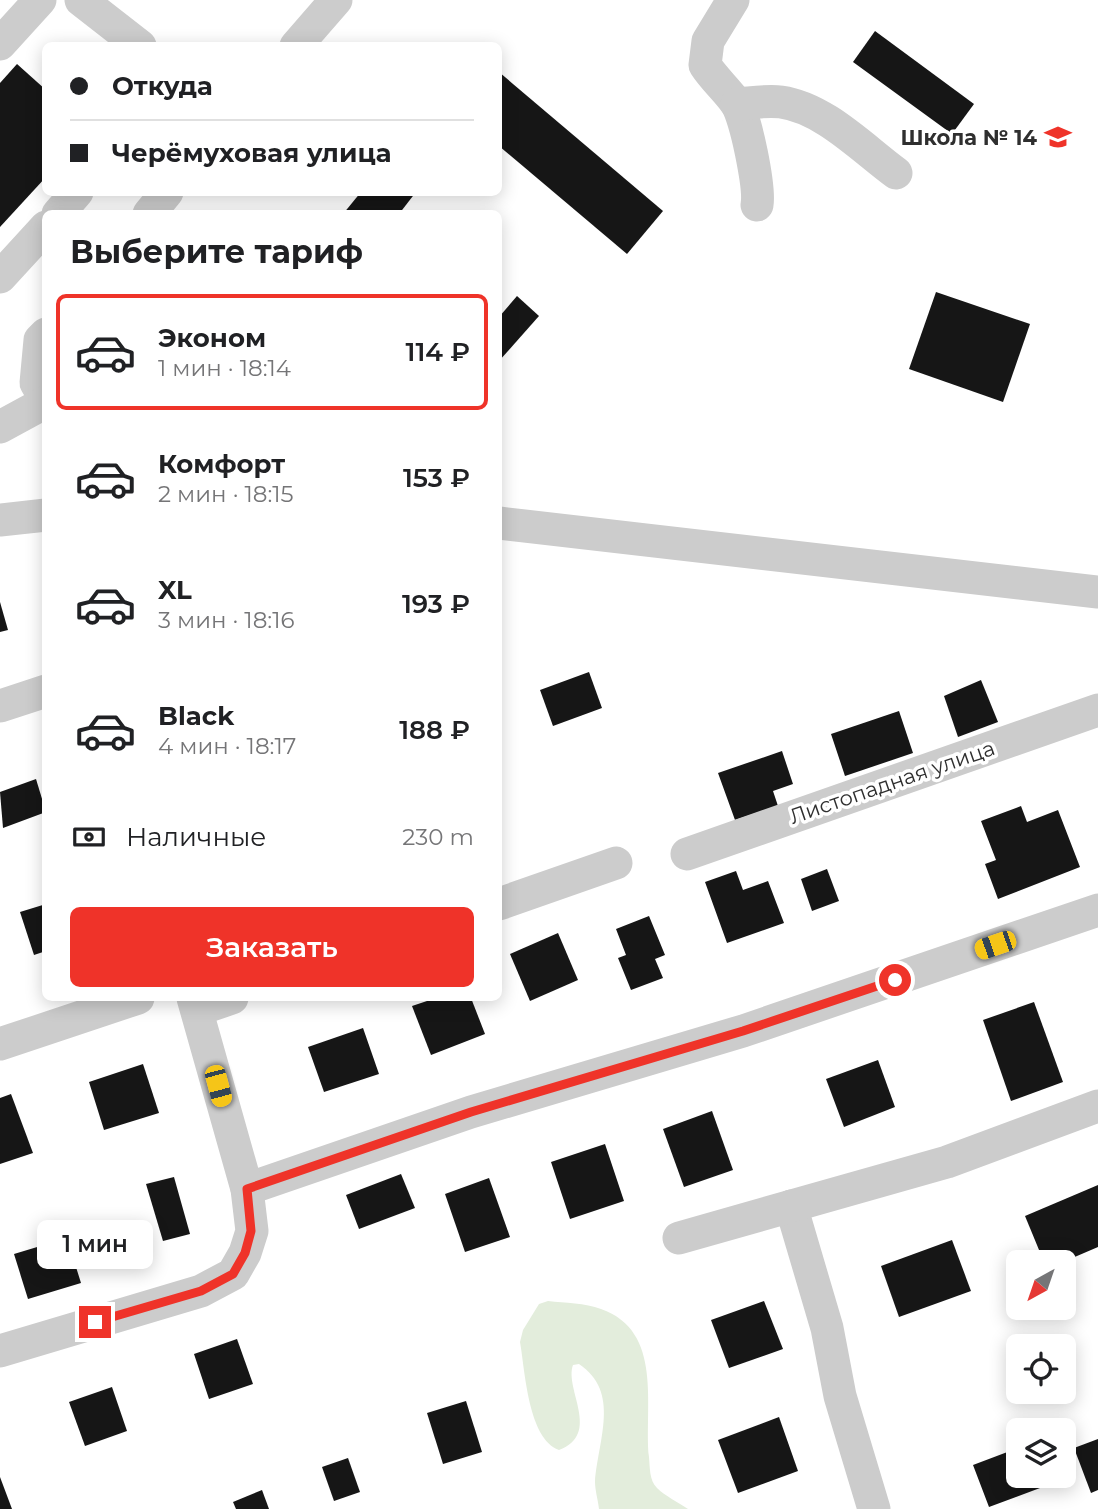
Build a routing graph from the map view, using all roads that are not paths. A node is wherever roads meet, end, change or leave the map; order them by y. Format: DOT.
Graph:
graph roads {
  1 [pos="40,0"];
  2 [pos="81,0"];
  3 [pos="336,0"];
  4 [pos="733,0"];
  5 [pos="116,10"];
  6 [pos="138,42"];
  7 [pos="299,42"];
  8 [pos="0,44"];
  9 [pos="737,104"];
  10 [pos="896,173"];
  11 [pos="74,196"];
  12 [pos="164,196"];
  13 [pos="757,205"];
  14 [pos="61,210"];
  15 [pos="152,210"];
  16 [pos="42,231"];
  17 [pos="0,277"];
  18 [pos="42,338"];
  19 [pos="42,394"];
  20 [pos="42,403"];
  21 [pos="0,427"];
  22 [pos="42,515"];
  23 [pos="0,520"];
  24 [pos="502,523"];
  25 [pos="1098,592"];
  26 [pos="42,692"];
  27 [pos="0,706"];
  28 [pos="1098,710"];
  29 [pos="687,854"];
  30 [pos="616,863"];
  31 [pos="502,903"];
  32 [pos="1098,910"];
  33 [pos="129,1001"];
  34 [pos="214,1001"];
  35 [pos="195,1004"];
  36 [pos="0,1044"];
  37 [pos="1098,1106"];
  38 [pos="247,1189"];
  39 [pos="791,1206"];
  40 [pos="679,1238"];
  41 [pos="0,1351"];
  42 [pos="874,1509"];
  1 -- 8 [label="street"];
  2 -- 5 [label="street"];
  3 -- 7 [label="street"];
  4 -- 9 [label="street"];
  5 -- 6 [label="street"];
  9 -- 10 [label="street"];
  9 -- 13 [label="street"];
  11 -- 14 [label="street"];
  12 -- 15 [label="street"];
  16 -- 17 [label="street"];
  18 -- 19 [label="street"];
  20 -- 21 [label="street"];
  22 -- 23 [label="street"];
  24 -- 25 [label="street"];
  26 -- 27 [label="street"];
  28 -- 29 [label="street, Листопадная улица"];
  30 -- 31 [label="street"];
  32 -- 38 [label="street"];
  33 -- 36 [label="street"];
  34 -- 35 [label="street"];
  35 -- 38 [label="street"];
  37 -- 39 [label="street"];
  38 -- 41 [label="street"];
  39 -- 40 [label="street"];
  39 -- 42 [label="street"];
}
